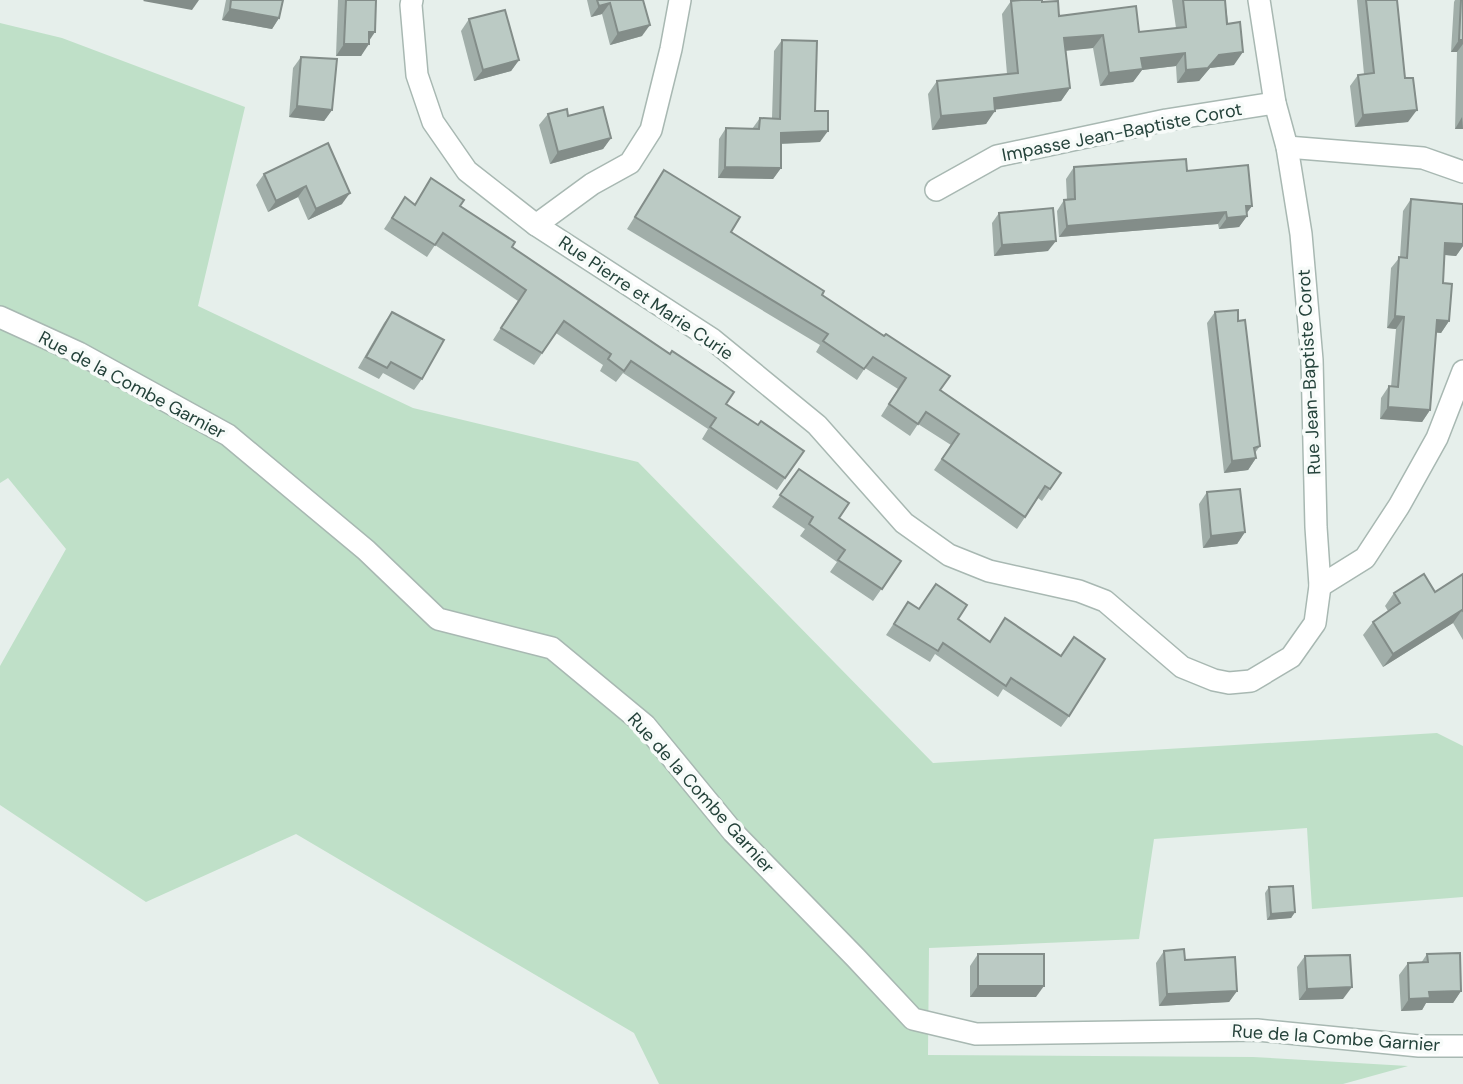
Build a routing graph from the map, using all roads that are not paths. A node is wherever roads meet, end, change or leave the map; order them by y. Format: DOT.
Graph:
graph roads {
  1 [pos="412,0"];
  2 [pos="680,0"];
  3 [pos="1259,0"];
  4 [pos="1275,103"];
  5 [pos="1287,147"];
  6 [pos="1463,172"];
  7 [pos="936,190"];
  8 [pos="536,225"];
  9 [pos="0,317"];
  10 [pos="1463,371"];
  11 [pos="1320,586"];
  12 [pos="1214,680"];
  13 [pos="1463,1046"];
  1 -- 8 [label="street, Rue Pierre et Marie Curie"];
  2 -- 8 [label="street"];
  3 -- 4 [label="street, Rue Jean-Baptiste Corot"];
  4 -- 5 [label="street, Rue Jean-Baptiste Corot"];
  4 -- 7 [label="street, Impasse Jean-Baptiste Corot"];
  5 -- 6 [label="street"];
  5 -- 11 [label="street, Rue Jean-Baptiste Corot"];
  8 -- 12 [label="street, Rue Pierre et Marie Curie"];
  9 -- 13 [label="street, Rue de la Combe Garnier"];
  10 -- 11 [label="street"];
  11 -- 12 [label="street, Rue Jean-Baptiste Corot"];
}
